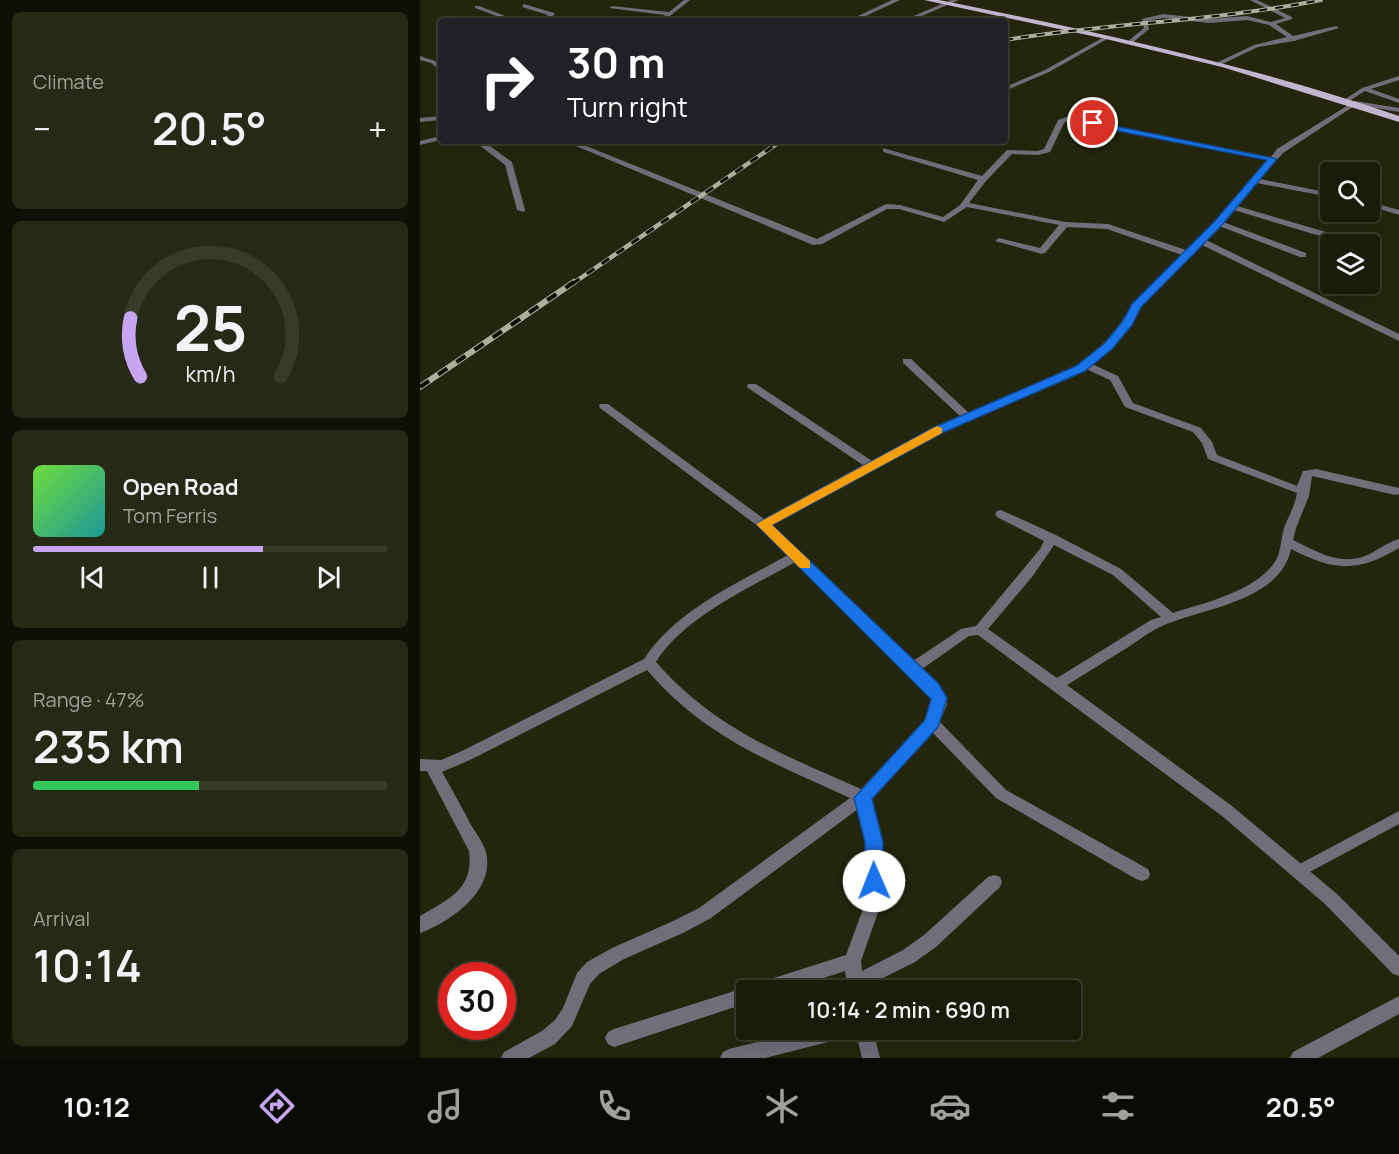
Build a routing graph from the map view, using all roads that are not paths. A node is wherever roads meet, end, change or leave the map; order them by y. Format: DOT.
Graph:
graph roads {
  1 [pos="687,0"];
  2 [pos="897,0"];
  3 [pos="928,0"];
  4 [pos="956,0"];
  5 [pos="1253,0"];
  6 [pos="945,3"];
  7 [pos="524,6"];
  8 [pos="477,7"];
  9 [pos="612,8"];
  10 [pos="669,14"];
  11 [pos="508,18"];
  12 [pos="547,18"];
  13 [pos="665,18"];
  14 [pos="857,18"];
  15 [pos="912,18"];
  16 [pos="1271,24"];
  17 [pos="1336,28"];
  18 [pos="1106,38"];
  19 [pos="1294,39"];
  20 [pos="1129,43"];
  21 [pos="420,58"];
  22 [pos="1218,64"];
  23 [pos="438,67"];
  24 [pos="1399,78"];
  25 [pos="1008,88"];
  26 [pos="1364,89"];
  27 [pos="1399,93"];
  28 [pos="1388,96"];
  29 [pos="1351,101"];
  30 [pos="1399,101"];
  31 [pos="1399,110"];
  32 [pos="438,118"];
  33 [pos="1399,118"];
  34 [pos="420,120"];
  35 [pos="438,139"];
  36 [pos="420,143"];
  37 [pos="481,144"];
  38 [pos="575,144"];
  39 [pos="886,150"];
  40 [pos="1272,159"];
  41 [pos="983,179"];
  42 [pos="1256,180"];
  43 [pos="1320,193"];
  44 [pos="965,205"];
  45 [pos="1232,207"];
  46 [pos="1380,207"];
  47 [pos="521,210"];
  48 [pos="1399,213"];
  49 [pos="1218,223"];
  50 [pos="1065,224"];
  51 [pos="1323,234"];
  52 [pos="999,241"];
  53 [pos="1201,241"];
  54 [pos="1186,253"];
  55 [pos="1304,255"];
  56 [pos="1399,338"];
  57 [pos="907,361"];
  58 [pos="1085,365"];
  59 [pos="752,386"];
  60 [pos="604,406"];
  61 [pos="967,417"];
  62 [pos="871,465"];
  63 [pos="1303,489"];
  64 [pos="1395,491"];
  65 [pos="1001,514"];
  66 [pos="763,524"];
  67 [pos="1052,538"];
  68 [pos="1287,542"];
  69 [pos="1399,543"];
  70 [pos="796,556"];
  71 [pos="1171,618"];
  72 [pos="980,630"];
  73 [pos="649,663"];
  74 [pos="913,668"];
  75 [pos="1056,685"];
  76 [pos="932,723"];
  77 [pos="426,766"];
  78 [pos="863,798"];
  79 [pos="1399,817"];
  80 [pos="1299,871"];
  81 [pos="1142,874"];
  82 [pos="994,882"];
  83 [pos="420,925"];
  84 [pos="852,961"];
  85 [pos="1399,968"];
  86 [pos="792,980"];
  87 [pos="855,980"];
  88 [pos="868,980"];
  89 [pos="736,999"];
  90 [pos="1399,1005"];
  91 [pos="614,1038"];
  92 [pos="800,1040"];
  93 [pos="867,1040"];
  94 [pos="510,1058"];
  95 [pos="729,1058"];
  96 [pos="871,1058"];
  97 [pos="1299,1058"];
  1 -- 10 [label="street"];
  2 -- 14 [label="street"];
  3 -- 6 [label="main road"];
  4 -- 6 [label="street"];
  5 -- 16 [label="street"];
  6 -- 15 [label="street"];
  6 -- 18 [label="main road"];
  7 -- 12 [label="street"];
  8 -- 11 [label="street"];
  9 -- 10 [label="street"];
  10 -- 13 [label="street"];
  16 -- 19 [label="street"];
  16 -- 20 [label="street"];
  17 -- 19 [label="street"];
  18 -- 20 [label="main road"];
  18 -- 25 [label="street"];
  19 -- 22 [label="street"];
  20 -- 22 [label="main road"];
  21 -- 23 [label="street"];
  22 -- 29 [label="main road"];
  24 -- 26 [label="street"];
  26 -- 28 [label="street"];
  26 -- 29 [label="street"];
  27 -- 28 [label="street"];
  28 -- 30 [label="street"];
  29 -- 31 [label="street"];
  29 -- 33 [label="main road"];
  29 -- 40 [label="street"];
  32 -- 34 [label="street"];
  35 -- 36 [label="street"];
  37 -- 47 [label="street"];
  38 -- 44 [label="street"];
  39 -- 41 [label="street"];
  40 -- 41 [label="street"];
  40 -- 42 [label="street"];
  41 -- 44 [label="street"];
  42 -- 43 [label="street"];
  42 -- 45 [label="street"];
  44 -- 50 [label="street"];
  45 -- 49 [label="street"];
  45 -- 51 [label="street"];
  46 -- 48 [label="street"];
  49 -- 53 [label="street"];
  49 -- 55 [label="street"];
  50 -- 52 [label="street"];
  50 -- 54 [label="street"];
  53 -- 54 [label="street"];
  53 -- 56 [label="street"];
  54 -- 58 [label="street"];
  57 -- 61 [label="street"];
  58 -- 61 [label="street"];
  58 -- 63 [label="street"];
  59 -- 62 [label="street"];
  60 -- 66 [label="street"];
  61 -- 62 [label="street"];
  62 -- 66 [label="street"];
  63 -- 64 [label="street"];
  63 -- 68 [label="street"];
  65 -- 67 [label="street"];
  66 -- 70 [label="street"];
  67 -- 71 [label="street"];
  67 -- 72 [label="street"];
  68 -- 69 [label="street"];
  68 -- 71 [label="street"];
  70 -- 73 [label="street"];
  70 -- 74 [label="street"];
  71 -- 75 [label="street"];
  72 -- 74 [label="street"];
  72 -- 75 [label="street"];
  73 -- 77 [label="street"];
  73 -- 78 [label="street"];
  74 -- 76 [label="street"];
  75 -- 80 [label="street"];
  76 -- 78 [label="street"];
  76 -- 81 [label="street"];
  77 -- 83 [label="street"];
  78 -- 84 [label="street"];
  78 -- 94 [label="street"];
  79 -- 80 [label="lane"];
  80 -- 85 [label="street"];
  82 -- 88 [label="street"];
  84 -- 86 [label="street"];
  84 -- 87 [label="street"];
  89 -- 91 [label="street"];
  90 -- 97 [label="street"];
  92 -- 95 [label="street"];
  93 -- 96 [label="street"];
}
